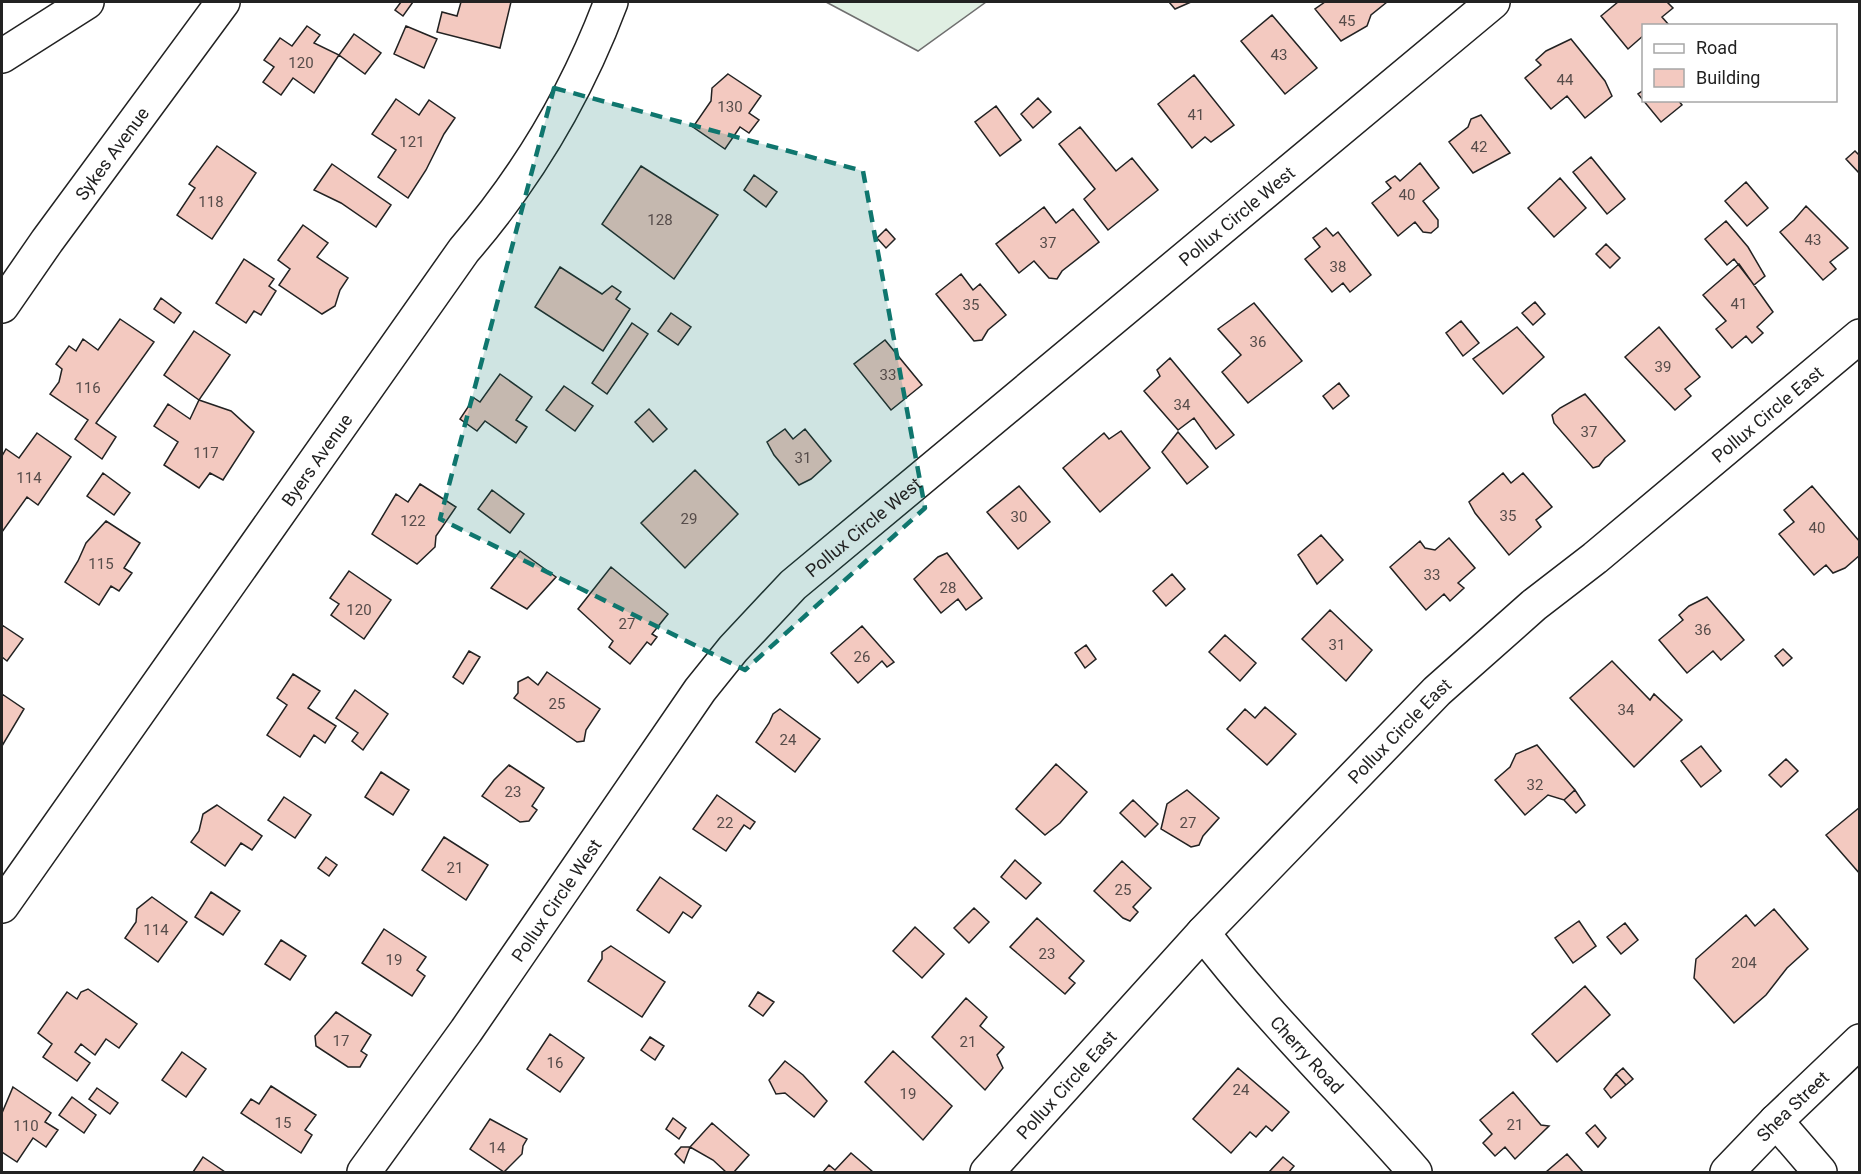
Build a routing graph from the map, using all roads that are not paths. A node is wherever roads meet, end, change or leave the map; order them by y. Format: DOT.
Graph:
graph roads {
  1 [pos="87,2"];
  2 [pos="224,2"];
  3 [pos="610,2"];
  4 [pos="1493,2"];
  5 [pos="2,56"];
  6 [pos="2,306"];
  7 [pos="1860,336"];
  8 [pos="2,906"];
  9 [pos="1203,933"];
  10 [pos="1860,1041"];
  11 [pos="1776,1121"];
  12 [pos="364,1173"];
  13 [pos="987,1173"];
  14 [pos="1415,1173"];
  15 [pos="1727,1173"];
  16 [pos="1820,1173"];
  1 -- 5 [label="street"];
  2 -- 6 [label="street, Sykes Avenue"];
  3 -- 8 [label="street, Byers Avenue"];
  4 -- 12 [label="street, Pollux Circle West"];
  7 -- 9 [label="street, Pollux Circle East"];
  9 -- 13 [label="street, Pollux Circle East"];
  9 -- 14 [label="street, Cherry Road"];
  10 -- 11 [label="street, Shea Street"];
  11 -- 15 [label="street, Shea Street"];
  11 -- 16 [label="street"];
}
